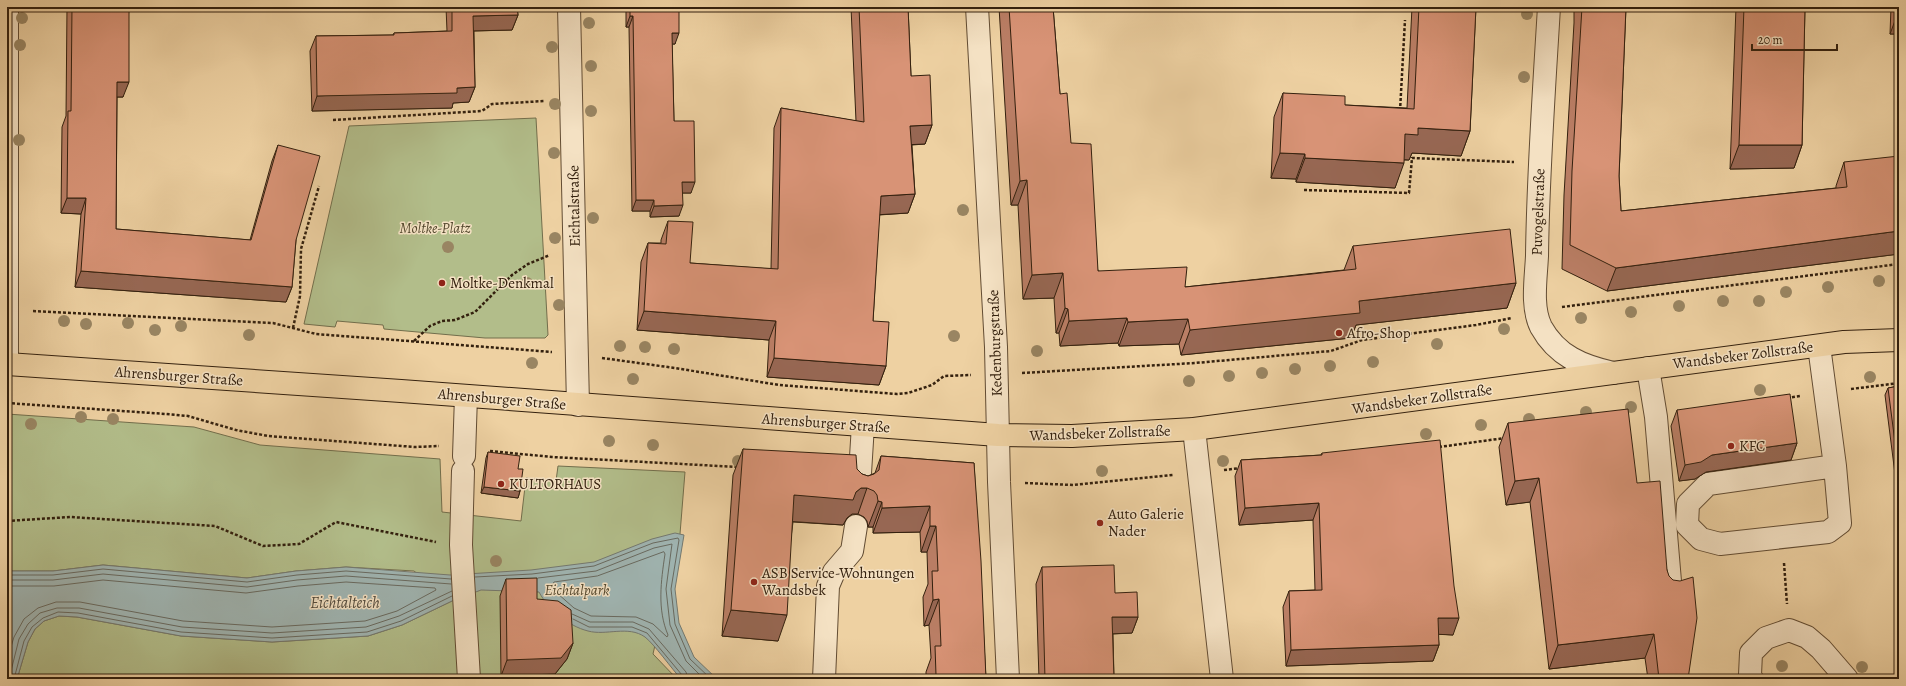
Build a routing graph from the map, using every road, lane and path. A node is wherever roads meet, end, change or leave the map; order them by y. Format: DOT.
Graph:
graph roads {
  1 [pos="7,7"];
  2 [pos="569,7"];
  3 [pos="977,7"];
  4 [pos="1549,7"];
  5 [pos="1405,20"];
  6 [pos="571,100"];
  7 [pos="1400,117"];
  8 [pos="333,120"];
  9 [pos="1540,163"];
  10 [pos="318,186"];
  11 [pos="1304,190"];
  12 [pos="575,249"];
  13 [pos="1899,264"];
  14 [pos="7,310"];
  15 [pos="1537,313"];
  16 [pos="1899,324"];
  17 [pos="293,328"];
  18 [pos="1899,340"];
  19 [pos="413,341"];
  20 [pos="1844,342"];
  21 [pos="1819,346"];
  22 [pos="577,355"];
  23 [pos="7,364"];
  24 [pos="1648,368"];
  25 [pos="1613,373"];
  26 [pos="996,374"];
  27 [pos="1899,383"];
  28 [pos="1825,393"];
  29 [pos="466,396"];
  30 [pos="1786,398"];
  31 [pos="7,403"];
  32 [pos="578,405"];
  33 [pos="863,425"];
  34 [pos="1194,429"];
  35 [pos="998,435"];
  36 [pos="1508,437"];
  37 [pos="1438,447"];
  38 [pos="464,458"];
  39 [pos="1835,466"];
  40 [pos="742,467"];
  41 [pos="1245,468"];
  42 [pos="1199,472"];
  43 [pos="999,482"];
  44 [pos="859,489"];
  45 [pos="7,521"];
  46 [pos="856,526"];
  47 [pos="1782,537"];
  48 [pos="461,545"];
  49 [pos="1671,593"];
  50 [pos="1789,630"];
  51 [pos="468,679"];
  52 [pos="824,679"];
  53 [pos="1008,679"];
  54 [pos="1222,679"];
  55 [pos="1752,679"];
  56 [pos="1847,679"];
  1 -- 14 [label="street"];
  2 -- 6 [label="street, Eichtalstraße"];
  3 -- 26 [label="street, Kedenburgstraße"];
  4 -- 9 [label="street, Puvogelstraße"];
  5 -- 7 [label="path"];
  6 -- 8 [label="path"];
  6 -- 12 [label="street, Eichtalstraße"];
  9 -- 11 [label="path"];
  9 -- 15 [label="street, Puvogelstraße"];
  10 -- 17 [label="path"];
  12 -- 19 [label="path"];
  12 -- 22 [label="street, Eichtalstraße"];
  13 -- 15 [label="path"];
  14 -- 17 [label="path"];
  14 -- 23 [label="street"];
  15 -- 25 [label="street, Puvogelstraße"];
  15 -- 26 [label="path"];
  16 -- 20 [label="main road, Wandsbeker Zollstraße"];
  17 -- 19 [label="path"];
  18 -- 20 [label="main road, Wandsbeker Zollstraße"];
  19 -- 22 [label="path"];
  20 -- 21 [label="main road, Wandsbeker Zollstraße"];
  21 -- 24 [label="main road, Wandsbeker Zollstraße"];
  21 -- 28 [label="street"];
  22 -- 26 [label="path"];
  22 -- 32 [label="street, Eichtalstraße"];
  23 -- 29 [label="main road, Ahrensburger Straße"];
  24 -- 25 [label="main road, Wandsbeker Zollstraße"];
  24 -- 49 [label="street"];
  25 -- 34 [label="main road, Wandsbeker Zollstraße"];
  26 -- 35 [label="street, Kedenburgstraße"];
  27 -- 28 [label="path"];
  28 -- 30 [label="path"];
  28 -- 39 [label="street"];
  29 -- 32 [label="main road, Ahrensburger Straße"];
  29 -- 38 [label="street"];
  31 -- 38 [label="path"];
  32 -- 33 [label="main road, Ahrensburger Straße"];
  33 -- 35 [label="main road, Ahrensburger Straße"];
  33 -- 44 [label="street"];
  34 -- 35 [label="main road, Wandsbeker Zollstraße"];
  34 -- 42 [label="street"];
  35 -- 43 [label="street, Kedenburgstraße"];
  36 -- 37 [label="path"];
  38 -- 40 [label="path"];
  38 -- 48 [label="street"];
  39 -- 47 [label="street"];
  39 -- 47 [label="street"];
  41 -- 42 [label="path"];
  42 -- 43 [label="path"];
  42 -- 54 [label="street"];
  43 -- 53 [label="street, Kedenburgstraße"];
  45 -- 48 [label="path"];
  46 -- 52 [label="street"];
  47 -- 50 [label="path"];
  48 -- 51 [label="street"];
  50 -- 55 [label="street"];
  50 -- 56 [label="street"];
}
